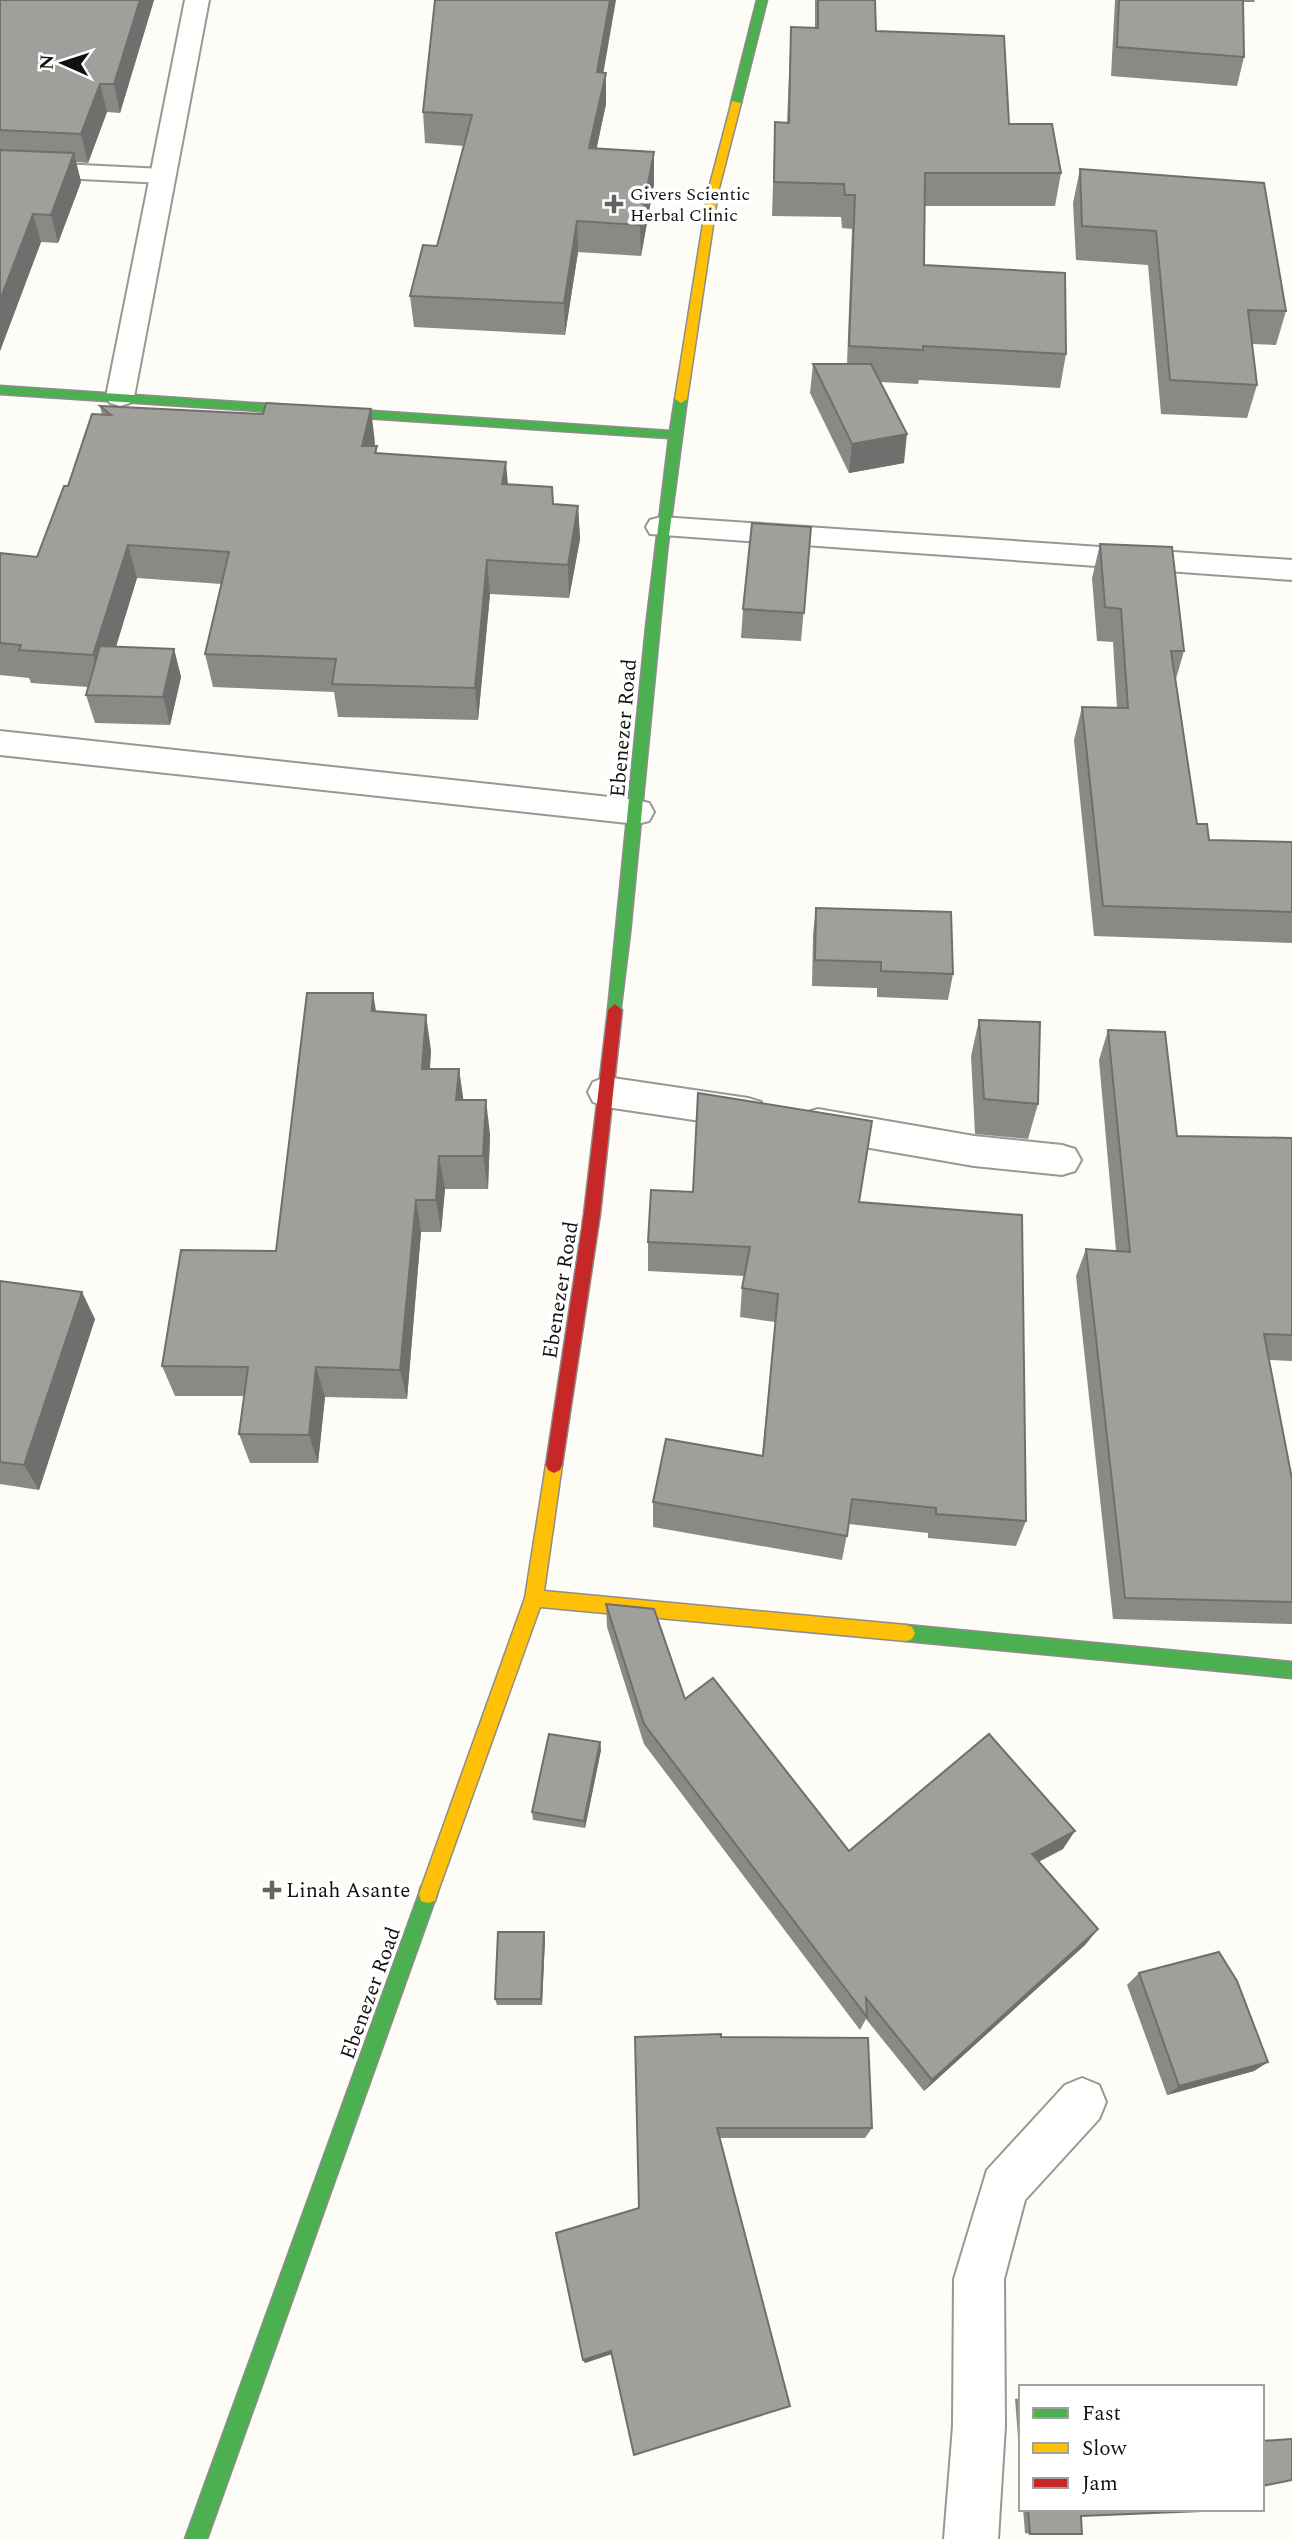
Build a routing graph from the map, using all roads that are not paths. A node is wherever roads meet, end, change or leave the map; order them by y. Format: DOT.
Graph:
graph roads {
  1 [pos="197,0"];
  2 [pos="762,0"];
  3 [pos="0,168"];
  4 [pos="163,176"];
  5 [pos="0,390"];
  6 [pos="120,397"];
  7 [pos="676,435"];
  8 [pos="661,527"];
  9 [pos="1292,570"];
  10 [pos="1,745"];
  11 [pos="637,812"];
  12 [pos="606,1092"];
  13 [pos="1062,1160"];
  14 [pos="534,1598"];
  15 [pos="1292,1670"];
  16 [pos="1082,2102"];
  17 [pos="196,2539"];
  18 [pos="971,2539"];
  1 -- 4 [label="street"];
  2 -- 7 [label="street, Ebenezer Road"];
  3 -- 4 [label="lane"];
  4 -- 6 [label="street"];
  5 -- 6 [label="street"];
  6 -- 7 [label="street"];
  7 -- 8 [label="street, Ebenezer Road"];
  8 -- 9 [label="street"];
  8 -- 11 [label="street, Ebenezer Road"];
  10 -- 11 [label="street"];
  11 -- 12 [label="street, Ebenezer Road"];
  12 -- 13 [label="street"];
  12 -- 14 [label="street, Ebenezer Road"];
  14 -- 15 [label="street"];
  14 -- 17 [label="street, Ebenezer Road"];
  16 -- 18 [label="street"];
}
